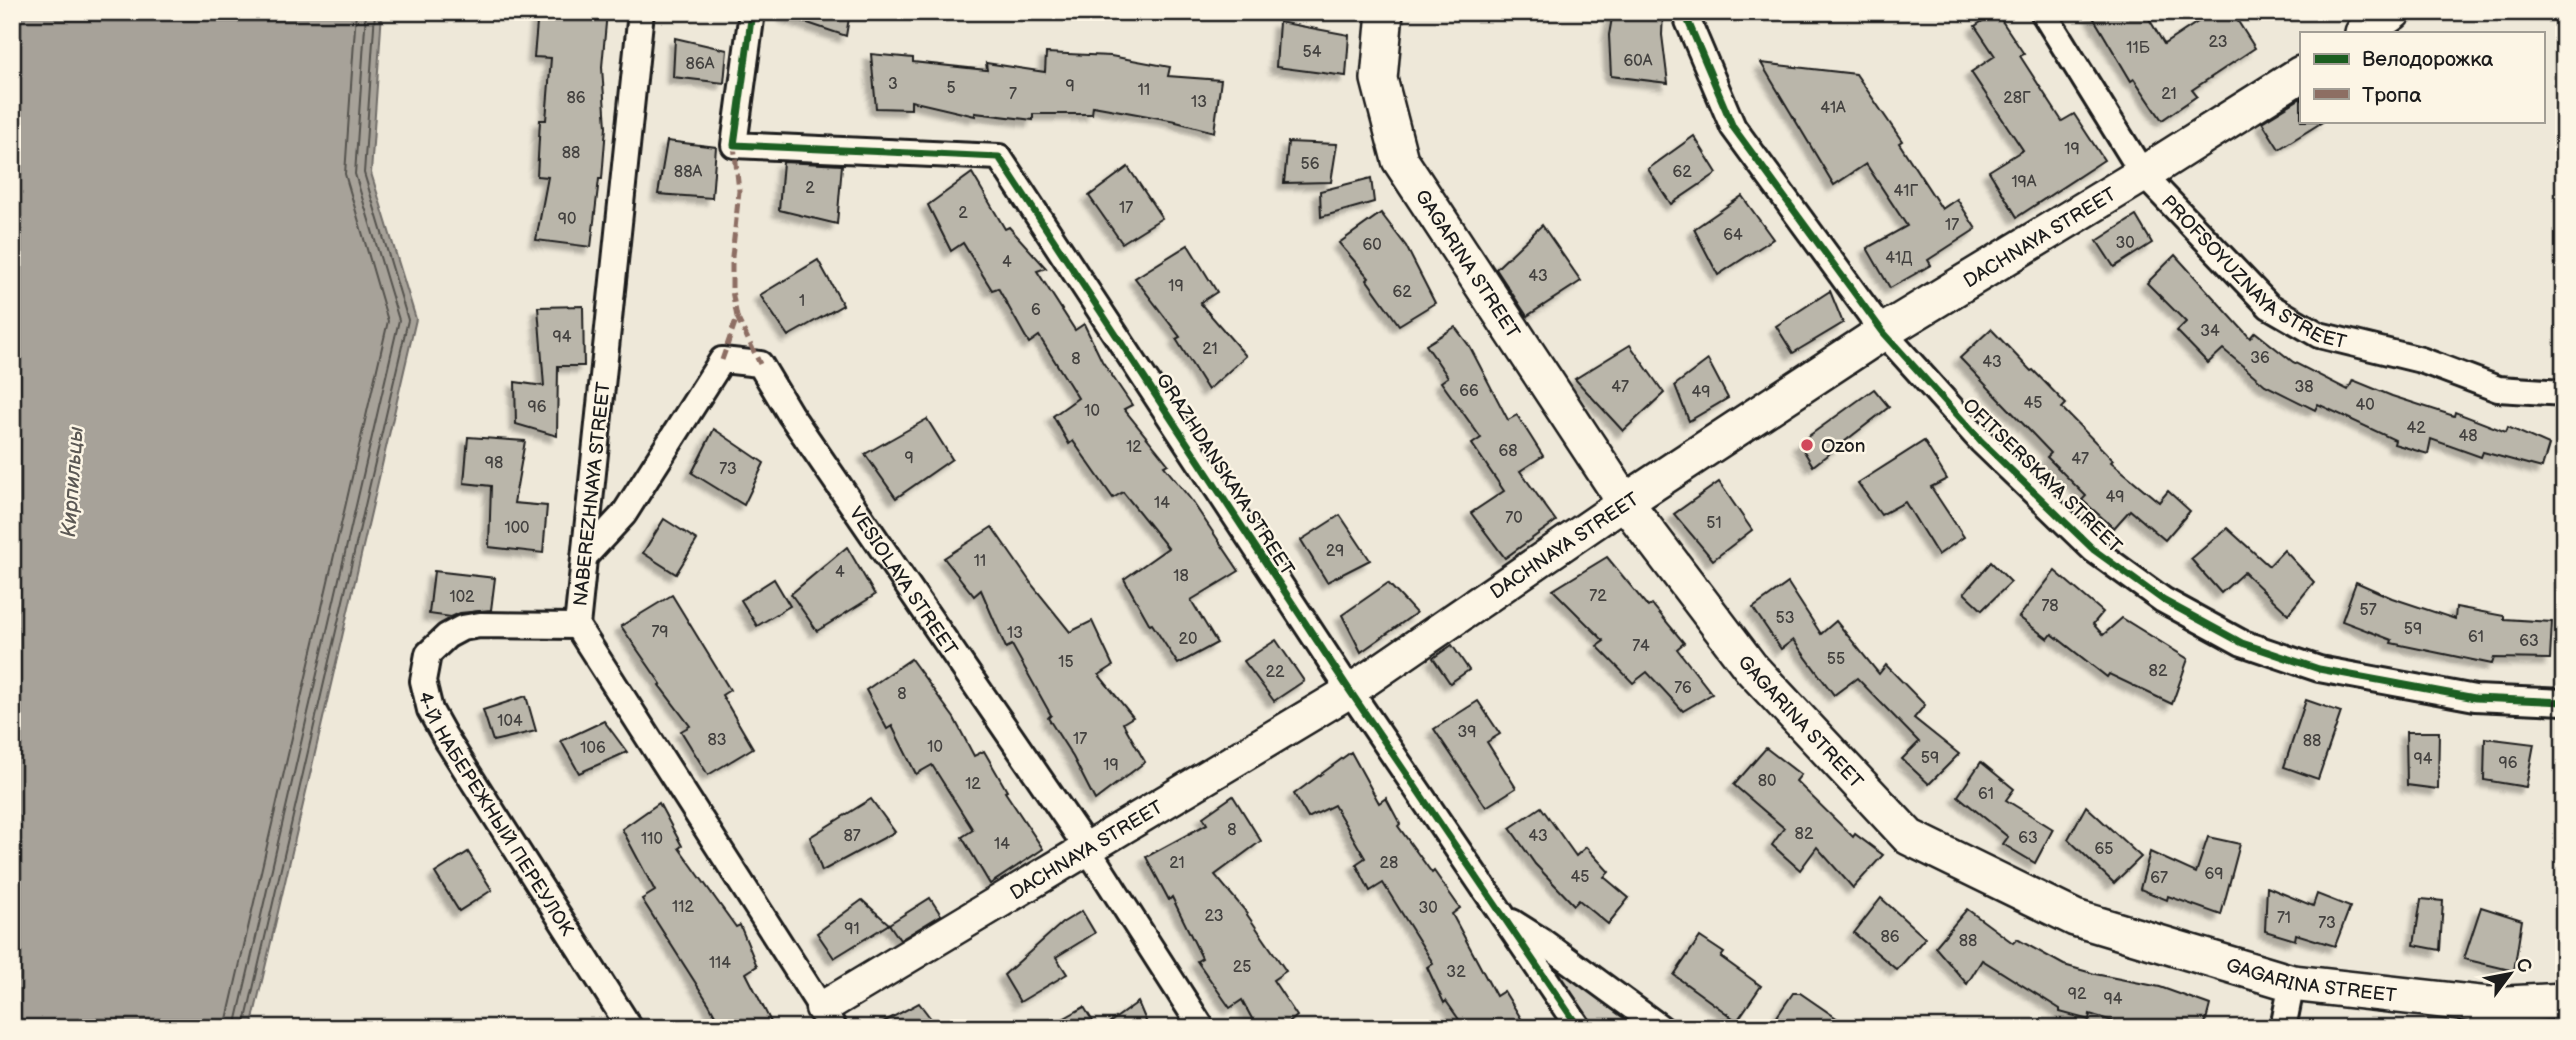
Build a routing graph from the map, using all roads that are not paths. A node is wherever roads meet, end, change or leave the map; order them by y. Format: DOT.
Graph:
graph roads {
  1 [pos="641,12"];
  2 [pos="752,12"];
  3 [pos="1385,12"];
  4 [pos="1689,12"];
  5 [pos="2043,12"];
  6 [pos="2393,12"];
  7 [pos="2364,32"];
  8 [pos="2300,75"];
  9 [pos="2143,174"];
  10 [pos="1883,332"];
  11 [pos="2564,393"];
  12 [pos="1625,502"];
  13 [pos="586,555"];
  14 [pos="577,626"];
  15 [pos="1350,691"];
  16 [pos="2564,702"];
  17 [pos="1087,848"];
  18 [pos="1503,916"];
  19 [pos="2292,983"];
  20 [pos="2564,1001"];
  21 [pos="828,1018"];
  22 [pos="630,1028"];
  23 [pos="1202,1028"];
  24 [pos="1578,1028"];
  25 [pos="1661,1028"];
  26 [pos="2283,1028"];
  1 -- 13 [label="street, NABEREZHNAYA STREET"];
  2 -- 15 [label="street, GRAZHDANSKAYA STREET"];
  3 -- 12 [label="main road, GAGARINA STREET"];
  4 -- 10 [label="street, OFITSERSKAYA STREET"];
  5 -- 9 [label="street, PROFSOYUZNAYA STREET"];
  6 -- 7 [label="main road"];
  8 -- 9 [label="main road, DACHNAYA STREET"];
  9 -- 10 [label="main road, DACHNAYA STREET"];
  9 -- 11 [label="street, PROFSOYUZNAYA STREET"];
  10 -- 12 [label="main road, DACHNAYA STREET"];
  10 -- 16 [label="street, OFITSERSKAYA STREET"];
  12 -- 15 [label="street, DACHNAYA STREET"];
  12 -- 19 [label="main road, GAGARINA STREET"];
  13 -- 14 [label="street, NABEREZHNAYA STREET"];
  13 -- 17 [label="street, VESIOLAYA STREET"];
  14 -- 21 [label="street, NABEREZHNAYA STREET"];
  14 -- 22 [label="street, 4-Й НАБЕРЕЖНЫЙ ПЕРЕУЛОК"];
  15 -- 17 [label="street, DACHNAYA STREET"];
  15 -- 18 [label="street, GRAZHDANSKAYA STREET"];
  17 -- 21 [label="street, DACHNAYA STREET"];
  17 -- 23 [label="street, VESIOLAYA STREET"];
  18 -- 24 [label="street, GRAZHDANSKAYA STREET"];
  18 -- 25 [label="street"];
  19 -- 20 [label="main road, GAGARINA STREET"];
  19 -- 26 [label="street"];
}
